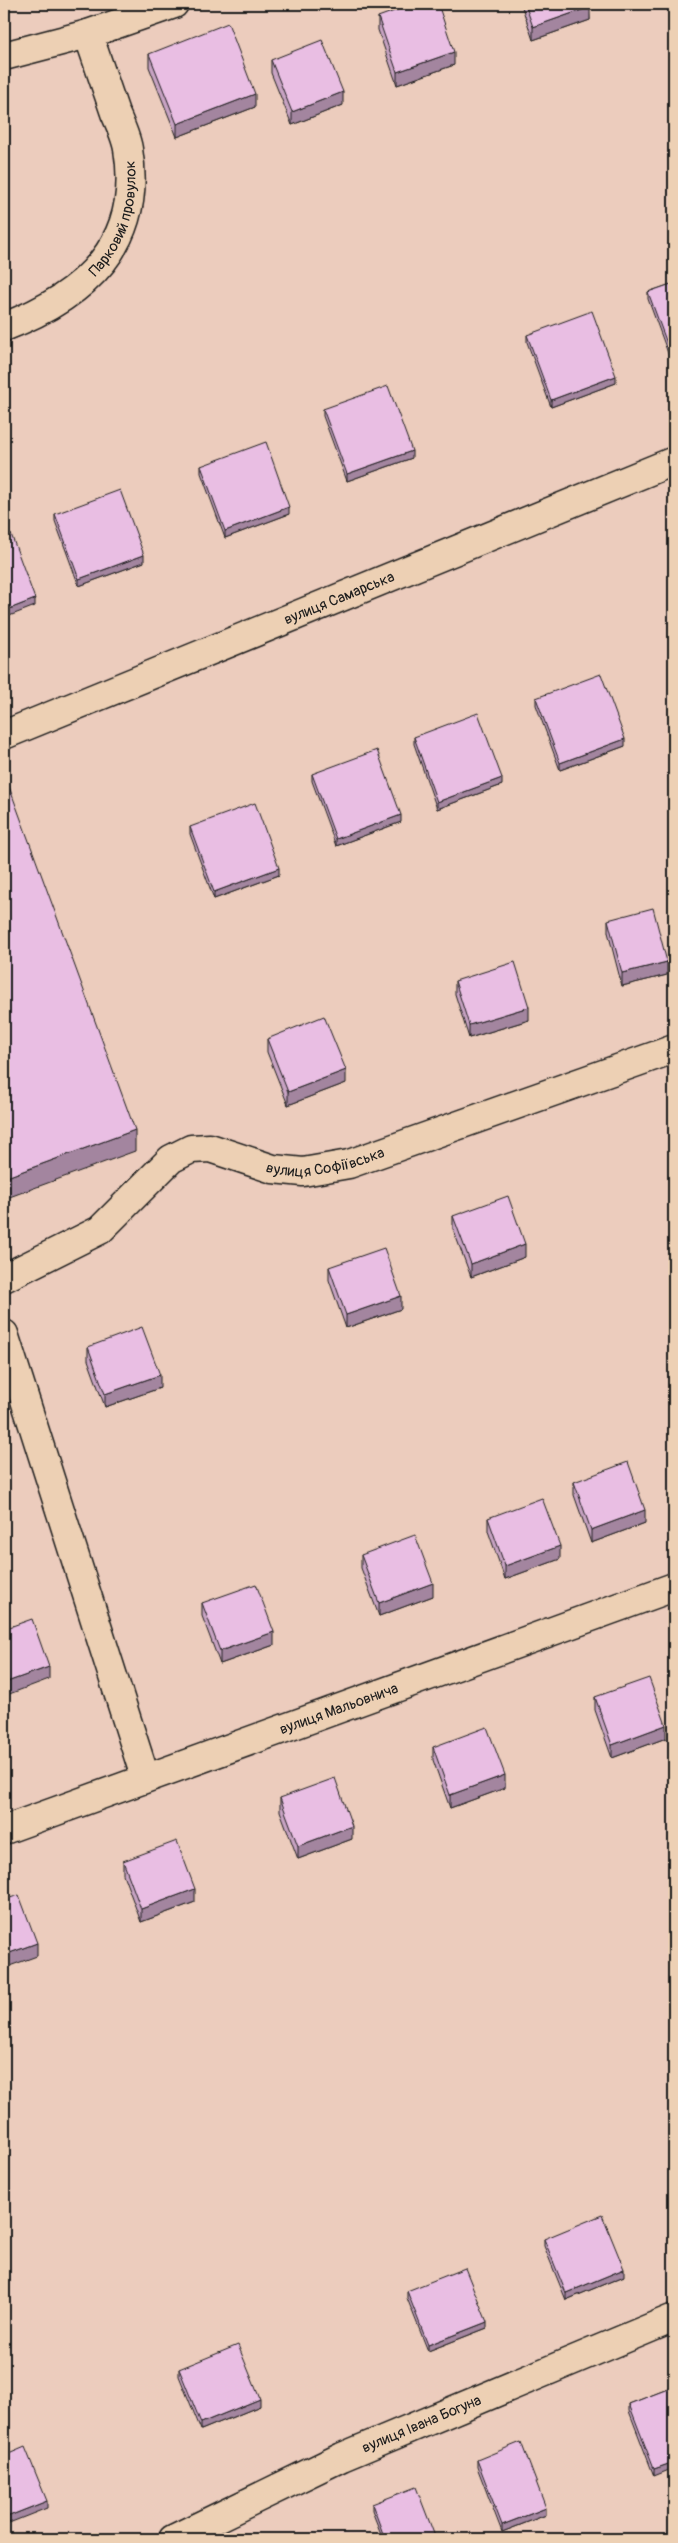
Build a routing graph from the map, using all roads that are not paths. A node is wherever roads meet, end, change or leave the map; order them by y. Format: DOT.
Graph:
graph roads {
  1 [pos="174,4"];
  2 [pos="88,34"];
  3 [pos="4,56"];
  4 [pos="4,327"];
  5 [pos="674,461"];
  6 [pos="4,735"];
  7 [pos="674,1049"];
  8 [pos="4,1278"];
  9 [pos="4,1334"];
  10 [pos="674,1587"];
  11 [pos="145,1778"];
  12 [pos="4,1830"];
  13 [pos="674,2318"];
  14 [pos="173,2539"];
  1 -- 2 [label="street"];
  2 -- 3 [label="street"];
  2 -- 4 [label="street, Парковий провулок"];
  5 -- 6 [label="street, вулиця Самарська"];
  7 -- 8 [label="street, вулиця Софіївська"];
  9 -- 11 [label="street"];
  10 -- 11 [label="street, вулиця Мальовнича"];
  11 -- 12 [label="street, вулиця Мальовнича"];
  13 -- 14 [label="street, вулиця Івана Богуна"];
}
